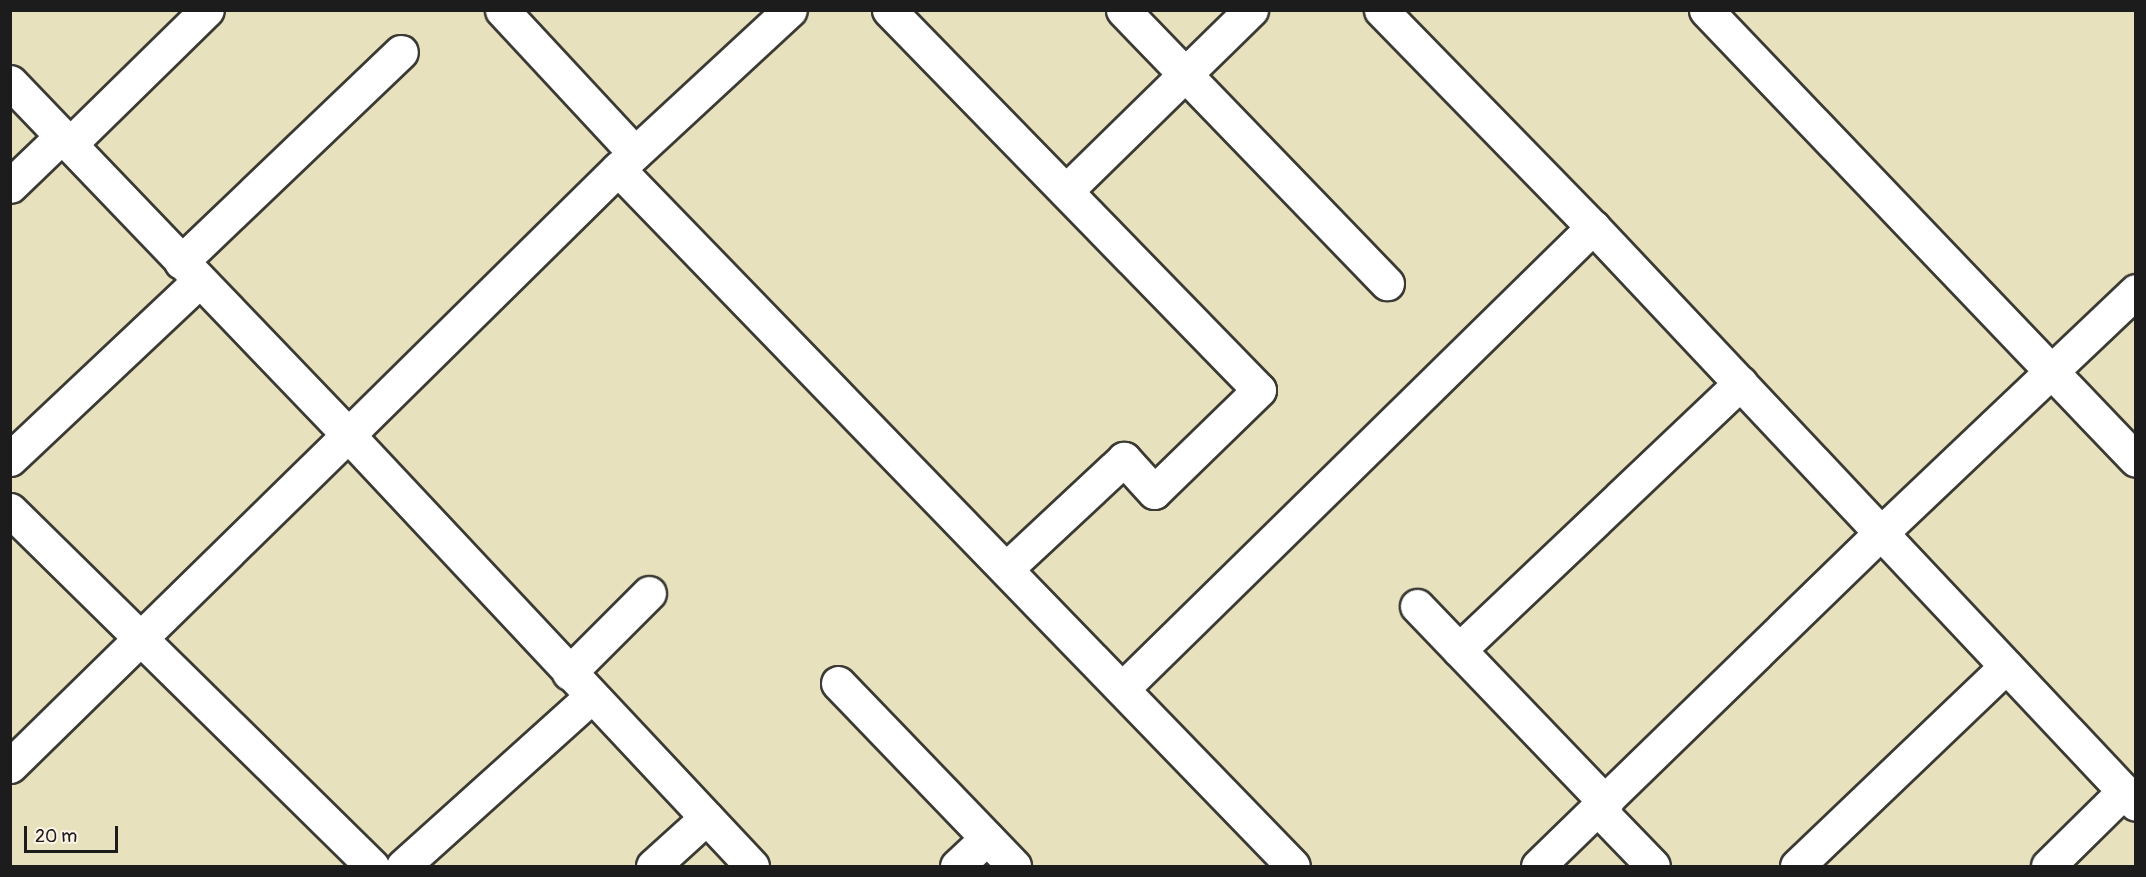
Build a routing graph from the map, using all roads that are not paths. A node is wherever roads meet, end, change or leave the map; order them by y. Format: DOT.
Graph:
graph roads {
  1 [pos="207,10"];
  2 [pos="502,10"];
  3 [pos="790,10"];
  4 [pos="889,10"];
  5 [pos="1123,10"];
  6 [pos="1251,10"];
  7 [pos="1381,10"];
  8 [pos="1706,10"];
  9 [pos="401,52"];
  10 [pos="1186,75"];
  11 [pos="10,82"];
  12 [pos="66,139"];
  13 [pos="626,161"];
  14 [pos="10,186"];
  15 [pos="1066,191"];
  16 [pos="1593,227"];
  17 [pos="190,271"];
  18 [pos="1387,283"];
  19 [pos="2136,291"];
  20 [pos="2053,372"];
  21 [pos="1740,383"];
  22 [pos="348,435"];
  23 [pos="10,459"];
  24 [pos="2136,460"];
  25 [pos="10,510"];
  26 [pos="1882,532"];
  27 [pos="1006,569"];
  28 [pos="650,593"];
  29 [pos="1417,606"];
  30 [pos="142,639"];
  31 [pos="1459,650"];
  32 [pos="2006,666"];
  33 [pos="569,674"];
  34 [pos="838,683"];
  35 [pos="1122,689"];
  36 [pos="591,697"];
  37 [pos="10,766"];
  38 [pos="2130,798"];
  39 [pos="1602,806"];
  40 [pos="706,818"];
  41 [pos="987,838"];
  42 [pos="372,867"];
  43 [pos="403,867"];
  44 [pos="653,867"];
  45 [pos="752,867"];
  46 [pos="957,867"];
  47 [pos="1014,867"];
  48 [pos="1293,867"];
  49 [pos="1538,867"];
  50 [pos="1653,867"];
  51 [pos="1797,867"];
  52 [pos="2048,867"];
  1 -- 12 [label="street"];
  2 -- 13 [label="street"];
  3 -- 13 [label="street"];
  4 -- 15 [label="street"];
  5 -- 10 [label="street"];
  6 -- 10 [label="street"];
  7 -- 16 [label="street"];
  8 -- 20 [label="street"];
  9 -- 17 [label="street"];
  10 -- 15 [label="street"];
  10 -- 18 [label="street"];
  11 -- 12 [label="street"];
  12 -- 14 [label="street"];
  12 -- 17 [label="street"];
  13 -- 22 [label="street"];
  13 -- 27 [label="street"];
  15 -- 27 [label="street"];
  16 -- 21 [label="street"];
  16 -- 35 [label="street"];
  17 -- 22 [label="street"];
  17 -- 23 [label="street"];
  19 -- 20 [label="street"];
  20 -- 24 [label="street"];
  20 -- 26 [label="street"];
  21 -- 26 [label="street"];
  21 -- 31 [label="street"];
  22 -- 30 [label="street"];
  22 -- 33 [label="street"];
  25 -- 30 [label="street"];
  26 -- 32 [label="street"];
  26 -- 39 [label="street"];
  27 -- 35 [label="street"];
  28 -- 33 [label="street"];
  29 -- 31 [label="street"];
  30 -- 37 [label="street"];
  30 -- 42 [label="street"];
  31 -- 39 [label="street"];
  32 -- 38 [label="street"];
  32 -- 51 [label="street"];
  33 -- 36 [label="street"];
  34 -- 41 [label="street"];
  35 -- 48 [label="street"];
  36 -- 40 [label="street"];
  36 -- 43 [label="street"];
  38 -- 52 [label="street"];
  39 -- 49 [label="street"];
  39 -- 50 [label="street"];
  40 -- 44 [label="street"];
  40 -- 45 [label="street"];
  41 -- 46 [label="street"];
  41 -- 47 [label="street"];
}
